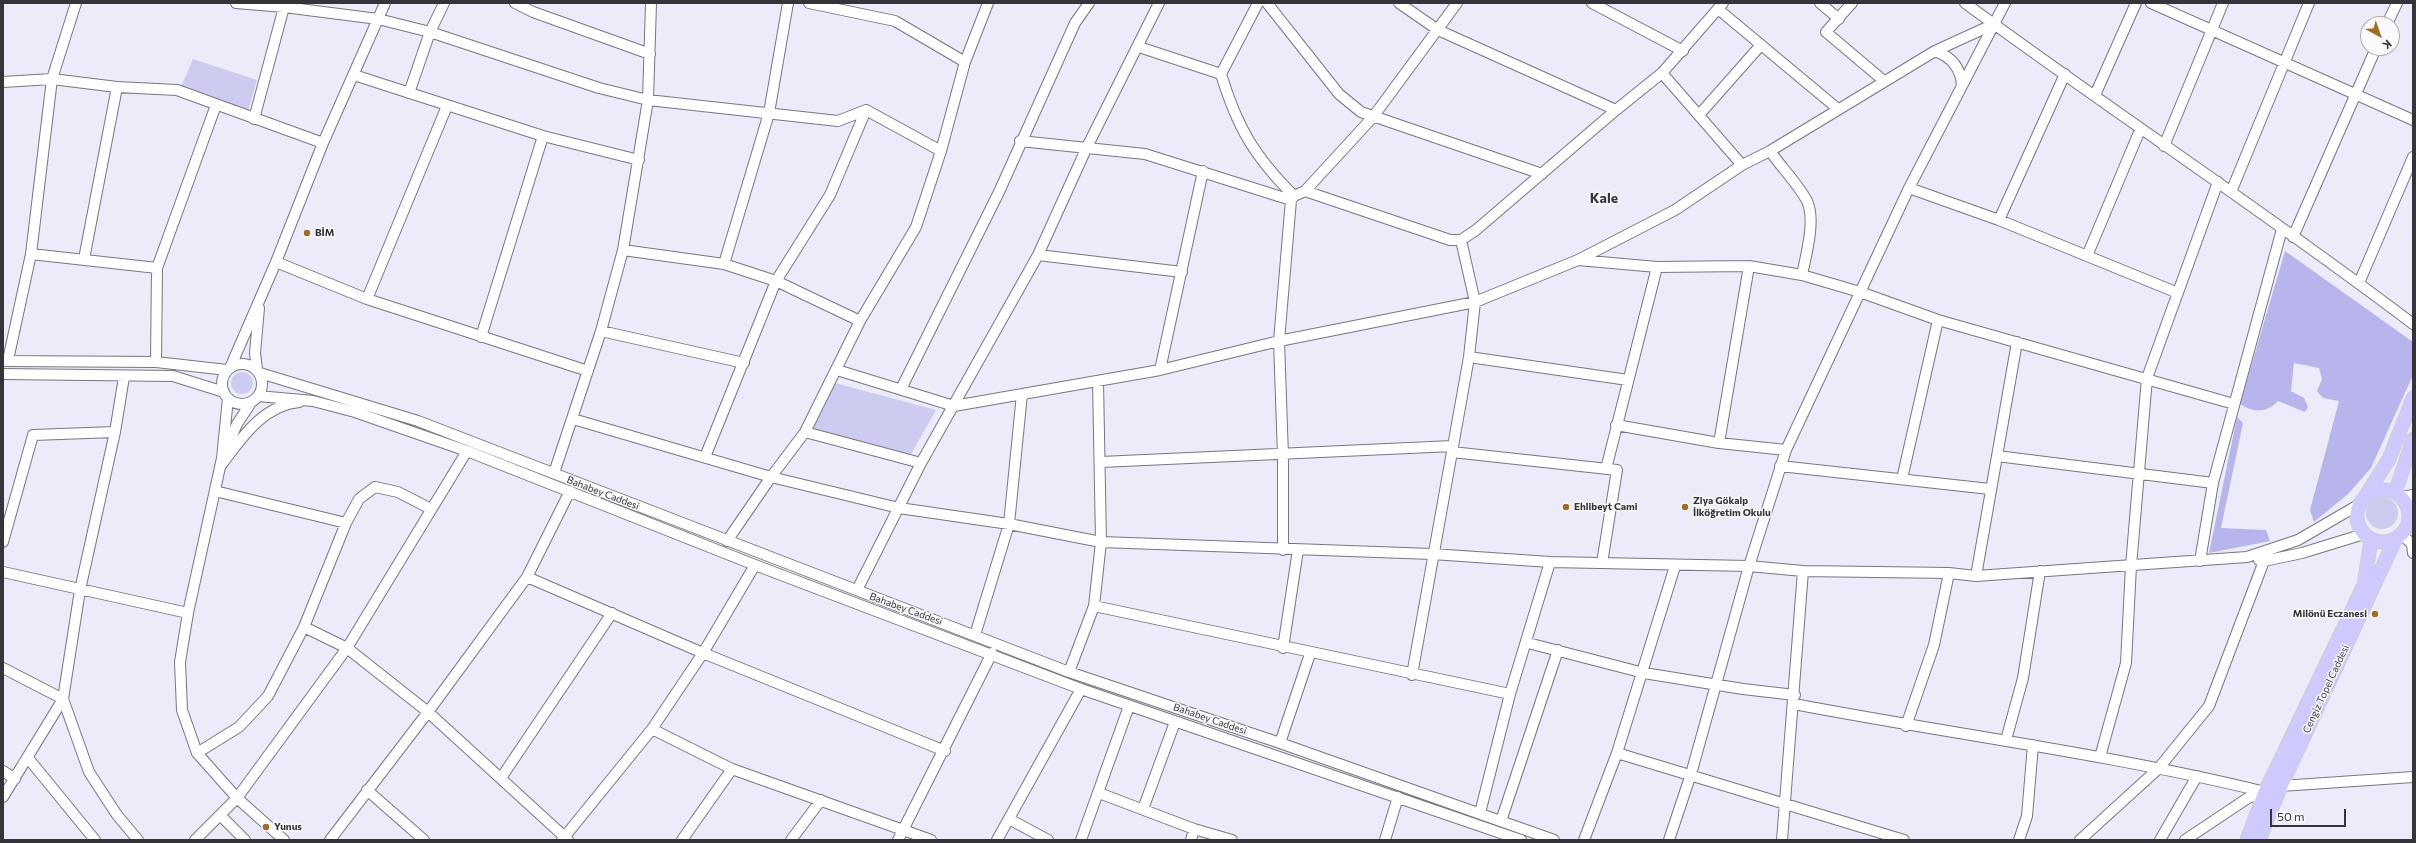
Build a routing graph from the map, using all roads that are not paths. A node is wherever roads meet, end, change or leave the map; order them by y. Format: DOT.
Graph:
graph roads {
  1 [pos="76,3"];
  2 [pos="236,3"];
  3 [pos="385,3"];
  4 [pos="444,3"];
  5 [pos="515,3"];
  6 [pos="652,3"];
  7 [pos="788,3"];
  8 [pos="809,3"];
  9 [pos="988,3"];
  10 [pos="1089,3"];
  11 [pos="1159,3"];
  12 [pos="1258,3"];
  13 [pos="1268,3"];
  14 [pos="1399,3"];
  15 [pos="1457,3"];
  16 [pos="1592,3"];
  17 [pos="1820,3"];
  18 [pos="1852,3"];
  19 [pos="1965,3"];
  20 [pos="2005,3"];
  21 [pos="2136,3"];
  22 [pos="2151,3"];
  23 [pos="2223,3"];
  24 [pos="2309,3"];
  25 [pos="2397,3"];
  26 [pos="266,4"];
  27 [pos="1606,6"];
  28 [pos="1721,6"];
  29 [pos="284,7"];
  30 [pos="2391,16"];
  31 [pos="378,19"];
  32 [pos="1839,19"];
  33 [pos="1994,24"];
  34 [pos="1438,30"];
  35 [pos="2211,31"];
  36 [pos="430,32"];
  37 [pos="1760,46"];
  38 [pos="1139,47"];
  39 [pos="1683,51"];
  40 [pos="1935,51"];
  41 [pos="650,54"];
  42 [pos="2372,56"];
  43 [pos="965,62"];
  44 [pos="2284,64"];
  45 [pos="1662,73"];
  46 [pos="1221,74"];
  47 [pos="2065,74"];
  48 [pos="354,75"];
  49 [pos="52,79"];
  50 [pos="1884,81"];
  51 [pos="3,82"];
  52 [pos="1962,86"];
  53 [pos="117,87"];
  54 [pos="409,93"];
  55 [pos="2354,94"];
  56 [pos="2095,96"];
  57 [pos="648,100"];
  58 [pos="216,105"];
  59 [pos="447,106"];
  60 [pos="1838,109"];
  61 [pos="866,110"];
  62 [pos="1616,110"];
  63 [pos="769,113"];
  64 [pos="1699,115"];
  65 [pos="1372,117"];
  66 [pos="254,119"];
  67 [pos="2413,120"];
  68 [pos="2140,130"];
  69 [pos="543,136"];
  70 [pos="1020,141"];
  71 [pos="323,143"];
  72 [pos="2164,146"];
  73 [pos="1087,147"];
  74 [pos="941,151"];
  75 [pos="1770,151"];
  76 [pos="2413,157"];
  77 [pos="639,160"];
  78 [pos="1742,165"];
  79 [pos="1203,171"];
  80 [pos="1542,174"];
  81 [pos="2218,182"];
  82 [pos="1908,188"];
  83 [pos="1305,191"];
  84 [pos="2231,192"];
  85 [pos="1292,198"];
  86 [pos="1999,220"];
  87 [pos="2282,229"];
  88 [pos="2293,237"];
  89 [pos="1460,240"];
  90 [pos="623,250"];
  91 [pos="31,254"];
  92 [pos="1038,255"];
  93 [pos="2087,256"];
  94 [pos="84,258"];
  95 [pos="1578,260"];
  96 [pos="276,262"];
  97 [pos="724,264"];
  98 [pos="1749,266"];
  99 [pos="1657,267"];
  100 [pos="157,268"];
  101 [pos="1182,272"];
  102 [pos="1802,275"];
  103 [pos="776,281"];
  104 [pos="2359,283"];
  105 [pos="1860,292"];
  106 [pos="2178,293"];
  107 [pos="367,299"];
  108 [pos="260,300"];
  109 [pos="1475,302"];
  110 [pos="1938,320"];
  111 [pos="860,321"];
  112 [pos="2413,324"];
  113 [pos="601,330"];
  114 [pos="481,337"];
  115 [pos="1278,341"];
  116 [pos="2017,342"];
  117 [pos="1469,357"];
  118 [pos="5,360"];
  119 [pos="156,362"];
  120 [pos="744,363"];
  121 [pos="228,369"];
  122 [pos="837,370"];
  123 [pos="1160,370"];
  124 [pos="258,371"];
  125 [pos="588,371"];
  126 [pos="3,374"];
  127 [pos="124,377"];
  128 [pos="2147,378"];
  129 [pos="1628,380"];
  130 [pos="1098,381"];
  131 [pos="901,389"];
  132 [pos="1022,394"];
  133 [pos="226,395"];
  134 [pos="2413,398"];
  135 [pos="255,399"];
  136 [pos="313,401"];
  137 [pos="2234,404"];
  138 [pos="954,406"];
  139 [pos="573,419"];
  140 [pos="1616,425"];
  141 [pos="116,432"];
  142 [pos="805,432"];
  143 [pos="1719,443"];
  144 [pos="2412,444"];
  145 [pos="1452,449"];
  146 [pos="1786,450"];
  147 [pos="467,451"];
  148 [pos="1283,456"];
  149 [pos="1997,456"];
  150 [pos="705,457"];
  151 [pos="221,462"];
  152 [pos="1101,462"];
  153 [pos="921,463"];
  154 [pos="1780,466"];
  155 [pos="1606,469"];
  156 [pos="554,473"];
  157 [pos="2140,474"];
  158 [pos="771,477"];
  159 [pos="1902,479"];
  160 [pos="2213,483"];
  161 [pos="1990,489"];
  162 [pos="215,491"];
  163 [pos="570,491"];
  164 [pos="2403,495"];
  165 [pos="2363,501"];
  166 [pos="899,508"];
  167 [pos="431,509"];
  168 [pos="2411,520"];
  169 [pos="346,523"];
  170 [pos="1009,524"];
  171 [pos="2368,537"];
  172 [pos="2398,538"];
  173 [pos="727,541"];
  174 [pos="3,542"];
  175 [pos="1102,542"];
  176 [pos="1283,550"];
  177 [pos="1298,550"];
  178 [pos="2413,553"];
  179 [pos="1432,554"];
  180 [pos="2247,557"];
  181 [pos="2200,561"];
  182 [pos="2264,561"];
  183 [pos="1550,562"];
  184 [pos="1602,563"];
  185 [pos="755,565"];
  186 [pos="1675,566"];
  187 [pos="1749,566"];
  188 [pos="2131,566"];
  189 [pos="1803,571"];
  190 [pos="2040,571"];
  191 [pos="3,572"];
  192 [pos="1949,573"];
  193 [pos="527,576"];
  194 [pos="1976,576"];
  195 [pos="80,590"];
  196 [pos="857,590"];
  197 [pos="1094,606"];
  198 [pos="188,613"];
  199 [pos="612,613"];
  200 [pos="304,627"];
  201 [pos="975,635"];
  202 [pos="1528,643"];
  203 [pos="347,648"];
  204 [pos="1283,648"];
  205 [pos="1558,650"];
  206 [pos="703,653"];
  207 [pos="992,653"];
  208 [pos="1310,654"];
  209 [pos="3,668"];
  210 [pos="1069,672"];
  211 [pos="1644,672"];
  212 [pos="1412,675"];
  213 [pos="1715,684"];
  214 [pos="1081,689"];
  215 [pos="1510,694"];
  216 [pos="63,699"];
  217 [pos="1794,699"];
  218 [pos="1129,706"];
  219 [pos="428,712"];
  220 [pos="1175,722"];
  221 [pos="1906,726"];
  222 [pos="652,729"];
  223 [pos="2006,740"];
  224 [pos="1280,743"];
  225 [pos="2033,745"];
  226 [pos="945,751"];
  227 [pos="197,753"];
  228 [pos="1617,753"];
  229 [pos="2100,757"];
  230 [pos="28,758"];
  231 [pos="732,769"];
  232 [pos="2158,769"];
  233 [pos="3,771"];
  234 [pos="1691,774"];
  235 [pos="2197,776"];
  236 [pos="2413,777"];
  237 [pos="501,778"];
  238 [pos="15,779"];
  239 [pos="2281,786"];
  240 [pos="367,790"];
  241 [pos="2265,792"];
  242 [pos="1098,793"];
  243 [pos="3,797"];
  244 [pos="1398,797"];
  245 [pos="237,798"];
  246 [pos="821,800"];
  247 [pos="1786,806"];
  248 [pos="1143,809"];
  249 [pos="1480,813"];
  250 [pos="221,816"];
  251 [pos="1009,819"];
  252 [pos="1501,822"];
  253 [pos="904,829"];
  254 [pos="1194,829"];
  255 [pos="565,839"];
  256 [pos="95,840"];
  257 [pos="138,840"];
  258 [pos="194,840"];
  259 [pos="245,840"];
  260 [pos="284,840"];
  261 [pos="330,840"];
  262 [pos="424,840"];
  263 [pos="682,840"];
  264 [pos="791,840"];
  265 [pos="898,840"];
  266 [pos="931,840"];
  267 [pos="997,840"];
  268 [pos="1048,840"];
  269 [pos="1081,840"];
  270 [pos="1191,840"];
  271 [pos="1232,840"];
  272 [pos="1385,840"];
  273 [pos="1521,840"];
  274 [pos="1554,840"];
  275 [pos="1584,840"];
  276 [pos="1669,840"];
  277 [pos="1782,840"];
  278 [pos="1904,840"];
  279 [pos="2018,840"];
  280 [pos="2080,840"];
  281 [pos="2160,840"];
  282 [pos="2185,840"];
  283 [pos="2247,840"];
  284 [pos="2259,840"];
  1 -- 49 [label="street"];
  2 -- 26 [label="street"];
  3 -- 31 [label="street"];
  4 -- 36 [label="street"];
  5 -- 41 [label="street"];
  6 -- 41 [label="street"];
  7 -- 63 [label="street"];
  8 -- 43 [label="street"];
  9 -- 43 [label="street"];
  10 -- 70 [label="street"];
  11 -- 38 [label="street"];
  12 -- 46 [label="street"];
  13 -- 65 [label="street"];
  14 -- 34 [label="street"];
  15 -- 34 [label="street"];
  16 -- 27 [label="street"];
  17 -- 32 [label="street"];
  18 -- 32 [label="street"];
  19 -- 33 [label="street"];
  20 -- 33 [label="street"];
  21 -- 56 [label="street"];
  22 -- 35 [label="street"];
  23 -- 35 [label="street"];
  24 -- 44 [label="street"];
  25 -- 30 [label="street"];
  26 -- 29 [label="street"];
  27 -- 39 [label="street"];
  28 -- 37 [label="street"];
  28 -- 39 [label="street"];
  29 -- 31 [label="street"];
  29 -- 66 [label="street"];
  31 -- 36 [label="street"];
  31 -- 48 [label="street"];
  32 -- 50 [label="street"];
  33 -- 40 [label="street"];
  33 -- 47 [label="street"];
  33 -- 52 [label="street"];
  34 -- 62 [label="street"];
  34 -- 65 [label="street"];
  35 -- 44 [label="street"];
  35 -- 72 [label="street"];
  36 -- 54 [label="street"];
  36 -- 57 [label="street"];
  37 -- 60 [label="street"];
  37 -- 64 [label="street"];
  38 -- 46 [label="street"];
  38 -- 73 [label="street"];
  39 -- 45 [label="street"];
  40 -- 50 [label="street"];
  40 -- 52 [label="street"];
  41 -- 57 [label="street"];
  42 -- 55 [label="street"];
  43 -- 74 [label="street"];
  44 -- 55 [label="street"];
  44 -- 84 [label="street"];
  45 -- 62 [label="street"];
  45 -- 64 [label="street"];
  46 -- 85 [label="street"];
  47 -- 56 [label="street"];
  47 -- 86 [label="street"];
  48 -- 54 [label="street"];
  48 -- 71 [label="street"];
  49 -- 51 [label="street"];
  49 -- 53 [label="street"];
  49 -- 91 [label="street"];
  50 -- 60 [label="street"];
  52 -- 82 [label="street"];
  53 -- 58 [label="street"];
  53 -- 94 [label="street"];
  54 -- 59 [label="street"];
  55 -- 67 [label="street"];
  55 -- 88 [label="street"];
  56 -- 68 [label="street"];
  57 -- 63 [label="street"];
  57 -- 77 [label="street"];
  58 -- 66 [label="street"];
  58 -- 100 [label="street"];
  59 -- 69 [label="street"];
  59 -- 107 [label="street"];
  60 -- 75 [label="street"];
  61 -- 63 [label="street"];
  61 -- 74 [label="street"];
  61 -- 103 [label="street"];
  62 -- 80 [label="street"];
  63 -- 97 [label="street"];
  64 -- 78 [label="street"];
  65 -- 80 [label="street"];
  65 -- 83 [label="street"];
  66 -- 71 [label="street"];
  68 -- 72 [label="street"];
  68 -- 93 [label="street"];
  69 -- 77 [label="street"];
  69 -- 114 [label="street"];
  70 -- 73 [label="street"];
  70 -- 131 [label="street"];
  71 -- 96 [label="street"];
  72 -- 81 [label="street"];
  73 -- 79 [label="street"];
  73 -- 92 [label="street"];
  74 -- 111 [label="street"];
  75 -- 78 [label="street"];
  75 -- 102 [label="street"];
  76 -- 104 [label="street"];
  77 -- 90 [label="street"];
  78 -- 95 [label="street"];
  79 -- 85 [label="street"];
  79 -- 101 [label="street"];
  80 -- 89 [label="street"];
  81 -- 84 [label="street"];
  81 -- 106 [label="street"];
  82 -- 86 [label="street"];
  82 -- 105 [label="street"];
  83 -- 85 [label="street"];
  83 -- 89 [label="street"];
  84 -- 87 [label="street"];
  85 -- 115 [label="street"];
  86 -- 93 [label="street"];
  87 -- 88 [label="street"];
  87 -- 137 [label="street"];
  88 -- 104 [label="street"];
  89 -- 109 [label="street"];
  90 -- 97 [label="street"];
  90 -- 113 [label="street"];
  91 -- 94 [label="street"];
  91 -- 118 [label="street"];
  92 -- 101 [label="street"];
  92 -- 138 [label="street"];
  93 -- 106 [label="street"];
  94 -- 100 [label="street"];
  95 -- 99 [label="street"];
  95 -- 109 [label="street"];
  96 -- 107 [label="street"];
  96 -- 108 [label="street"];
  97 -- 103 [label="street"];
  98 -- 99 [label="street"];
  98 -- 102 [label="street"];
  98 -- 143 [label="street"];
  99 -- 129 [label="street"];
  100 -- 119 [label="street"];
  101 -- 123 [label="street"];
  102 -- 105 [label="street"];
  103 -- 111 [label="street"];
  103 -- 120 [label="street"];
  104 -- 112 [label="street"];
  105 -- 110 [label="street"];
  105 -- 146 [label="street"];
  106 -- 128 [label="street"];
  107 -- 114 [label="street"];
  108 -- 121 [label="street"];
  108 -- 124 [label="street"];
  109 -- 115 [label="street"];
  109 -- 117 [label="street"];
  110 -- 116 [label="street"];
  110 -- 159 [label="street"];
  111 -- 122 [label="street"];
  113 -- 120 [label="street"];
  113 -- 125 [label="street"];
  114 -- 125 [label="street"];
  115 -- 123 [label="street"];
  115 -- 148 [label="street"];
  116 -- 128 [label="street"];
  116 -- 149 [label="street"];
  117 -- 129 [label="street"];
  117 -- 145 [label="street"];
  118 -- 119 [label="street"];
  119 -- 121 [label="street"];
  120 -- 150 [label="street"];
  121 -- 124 [label="street"];
  121 -- 133 [label="street"];
  122 -- 131 [label="street"];
  122 -- 142 [label="street"];
  123 -- 130 [label="street"];
  124 -- 135 [label="street"];
  124 -- 156 [label="street, Bahabey Caddesi"];
  125 -- 139 [label="street"];
  126 -- 127 [label="street"];
  127 -- 133 [label="street"];
  127 -- 141 [label="street"];
  128 -- 137 [label="street"];
  128 -- 157 [label="street"];
  129 -- 140 [label="street"];
  130 -- 132 [label="street"];
  130 -- 152 [label="street"];
  131 -- 138 [label="street"];
  132 -- 138 [label="street"];
  132 -- 170 [label="street"];
  133 -- 135 [label="street"];
  133 -- 151 [label="street"];
  134 -- 165 [label="main road"];
  135 -- 136 [label="street, Bahabey Caddesi"];
  135 -- 151 [label="street"];
  136 -- 147 [label="street, Bahabey Caddesi"];
  136 -- 151 [label="street"];
  137 -- 160 [label="street"];
  138 -- 153 [label="street"];
  139 -- 150 [label="street"];
  139 -- 156 [label="street"];
  140 -- 143 [label="street"];
  140 -- 155 [label="street"];
  141 -- 174 [label="street"];
  141 -- 195 [label="street"];
  142 -- 153 [label="street"];
  142 -- 158 [label="street"];
  143 -- 146 [label="street"];
  144 -- 164 [label="main road"];
  145 -- 148 [label="street"];
  145 -- 155 [label="street"];
  145 -- 179 [label="street"];
  146 -- 154 [label="street"];
  147 -- 163 [label="street, Bahabey Caddesi"];
  147 -- 167 [label="street"];
  148 -- 152 [label="street"];
  148 -- 176 [label="street"];
  149 -- 157 [label="street"];
  149 -- 161 [label="street"];
  150 -- 158 [label="street"];
  151 -- 162 [label="street"];
  152 -- 175 [label="street"];
  153 -- 166 [label="street"];
  154 -- 159 [label="street"];
  154 -- 187 [label="street"];
  155 -- 184 [label="street"];
  156 -- 173 [label="street, Bahabey Caddesi"];
  157 -- 160 [label="street"];
  157 -- 188 [label="street"];
  158 -- 166 [label="street"];
  158 -- 173 [label="street"];
  159 -- 161 [label="street"];
  160 -- 181 [label="street"];
  161 -- 194 [label="street"];
  162 -- 169 [label="street"];
  162 -- 198 [label="street"];
  163 -- 185 [label="street, Bahabey Caddesi"];
  163 -- 193 [label="street"];
  164 -- 165 [label="main road"];
  164 -- 168 [label="main road"];
  165 -- 171 [label="main road"];
  165 -- 180 [label="street"];
  166 -- 170 [label="street"];
  166 -- 196 [label="street"];
  167 -- 169 [label="street"];
  167 -- 203 [label="street"];
  168 -- 172 [label="main road"];
  169 -- 200 [label="street"];
  170 -- 175 [label="street"];
  170 -- 201 [label="street"];
  171 -- 172 [label="main road"];
  171 -- 182 [label="street"];
  171 -- 241 [label="main road, Cengiz Topel Caddesi"];
  172 -- 178 [label="street"];
  172 -- 239 [label="main road, Cengiz Topel Caddesi"];
  173 -- 196 [label="street, Bahabey Caddesi"];
  175 -- 176 [label="street"];
  175 -- 197 [label="street"];
  176 -- 177 [label="street"];
  177 -- 179 [label="street"];
  177 -- 204 [label="street"];
  179 -- 183 [label="street"];
  179 -- 212 [label="street"];
  180 -- 181 [label="street"];
  180 -- 182 [label="street"];
  181 -- 188 [label="street"];
  182 -- 232 [label="street"];
  183 -- 184 [label="street"];
  183 -- 202 [label="street"];
  184 -- 186 [label="street"];
  185 -- 206 [label="street"];
  185 -- 207 [label="street, Bahabey Caddesi"];
  186 -- 187 [label="street"];
  186 -- 211 [label="street"];
  187 -- 189 [label="street"];
  187 -- 213 [label="street"];
  188 -- 190 [label="street"];
  188 -- 229 [label="street"];
  189 -- 192 [label="street"];
  189 -- 217 [label="street"];
  190 -- 194 [label="street"];
  190 -- 223 [label="street"];
  191 -- 195 [label="street"];
  192 -- 194 [label="street"];
  192 -- 221 [label="street"];
  193 -- 199 [label="street"];
  193 -- 219 [label="street"];
  195 -- 198 [label="street"];
  195 -- 216 [label="street"];
  196 -- 201 [label="street, Bahabey Caddesi"];
  197 -- 204 [label="street"];
  197 -- 210 [label="street"];
  198 -- 227 [label="street"];
  199 -- 206 [label="street"];
  199 -- 237 [label="street"];
  200 -- 203 [label="street"];
  200 -- 227 [label="street"];
  201 -- 210 [label="street, Bahabey Caddesi"];
  202 -- 205 [label="street"];
  202 -- 215 [label="street"];
  203 -- 219 [label="street"];
  203 -- 245 [label="street"];
  204 -- 208 [label="street"];
  205 -- 211 [label="street"];
  205 -- 252 [label="street"];
  206 -- 222 [label="street"];
  206 -- 226 [label="street"];
  207 -- 214 [label="street, Bahabey Caddesi"];
  207 -- 226 [label="street"];
  208 -- 212 [label="street"];
  208 -- 224 [label="street"];
  209 -- 216 [label="street"];
  210 -- 224 [label="street, Bahabey Caddesi"];
  211 -- 213 [label="street"];
  211 -- 228 [label="street"];
  212 -- 215 [label="street"];
  213 -- 217 [label="street"];
  213 -- 234 [label="street"];
  214 -- 218 [label="street, Bahabey Caddesi"];
  214 -- 251 [label="street"];
  215 -- 249 [label="street"];
  216 -- 230 [label="street"];
  216 -- 257 [label="street"];
  217 -- 221 [label="street"];
  217 -- 247 [label="street"];
  218 -- 220 [label="street, Bahabey Caddesi"];
  218 -- 242 [label="street"];
  219 -- 237 [label="street"];
  219 -- 240 [label="street"];
  220 -- 244 [label="street, Bahabey Caddesi"];
  220 -- 248 [label="street"];
  221 -- 223 [label="street"];
  222 -- 231 [label="street"];
  222 -- 255 [label="street"];
  223 -- 225 [label="street"];
  224 -- 249 [label="street, Bahabey Caddesi"];
  225 -- 229 [label="street"];
  225 -- 279 [label="street"];
  226 -- 253 [label="street"];
  227 -- 245 [label="street"];
  228 -- 234 [label="street"];
  228 -- 275 [label="street"];
  229 -- 232 [label="street"];
  230 -- 238 [label="street"];
  230 -- 256 [label="street"];
  231 -- 246 [label="street"];
  231 -- 263 [label="street"];
  232 -- 235 [label="street"];
  232 -- 280 [label="street"];
  233 -- 238 [label="street"];
  234 -- 247 [label="street"];
  234 -- 276 [label="street"];
  235 -- 241 [label="street"];
  235 -- 281 [label="street"];
  236 -- 239 [label="street"];
  237 -- 255 [label="street"];
  238 -- 243 [label="street"];
  239 -- 284 [label="main road, Cengiz Topel Caddesi"];
  240 -- 261 [label="street"];
  240 -- 262 [label="street"];
  241 -- 282 [label="street"];
  241 -- 283 [label="main road, Cengiz Topel Caddesi"];
  242 -- 248 [label="street"];
  242 -- 269 [label="street"];
  244 -- 272 [label="street"];
  244 -- 273 [label="street, Bahabey Caddesi"];
  245 -- 250 [label="street"];
  245 -- 260 [label="street"];
  246 -- 253 [label="street"];
  246 -- 264 [label="street"];
  247 -- 277 [label="street"];
  247 -- 278 [label="street"];
  248 -- 254 [label="street"];
  249 -- 252 [label="street, Bahabey Caddesi"];
  250 -- 258 [label="street"];
  250 -- 259 [label="street"];
  251 -- 267 [label="street"];
  251 -- 268 [label="street"];
  252 -- 274 [label="street, Bahabey Caddesi"];
  253 -- 265 [label="street"];
  253 -- 266 [label="street"];
  254 -- 270 [label="street"];
  254 -- 271 [label="street"];
}
